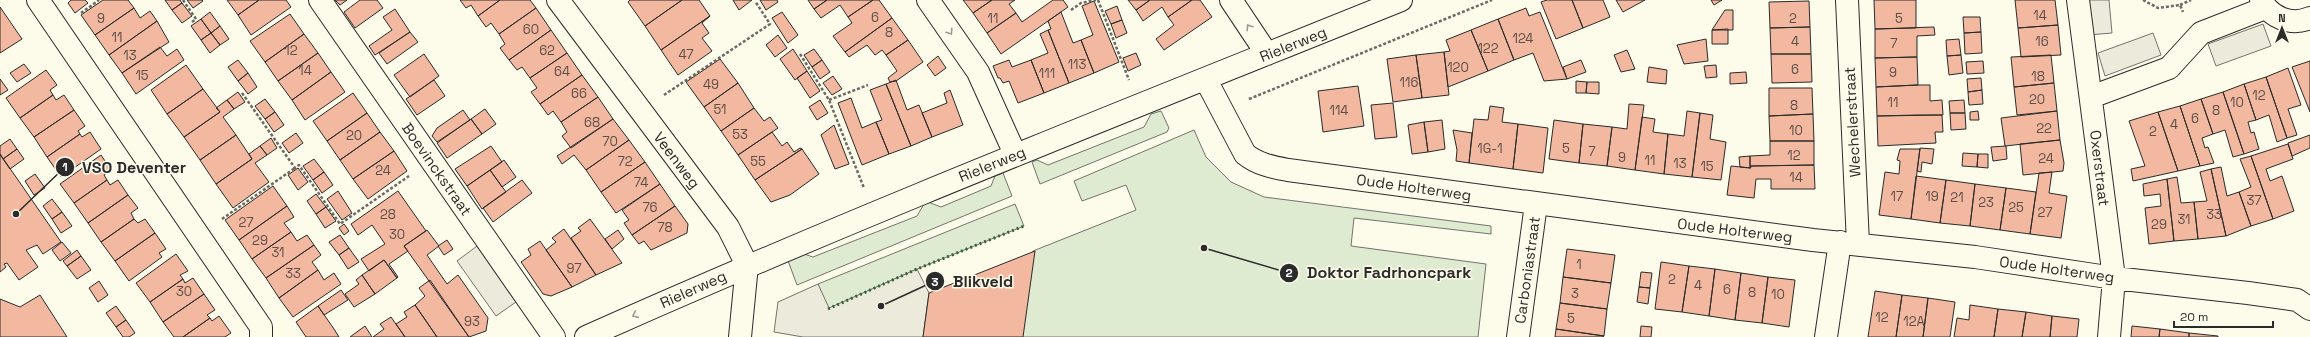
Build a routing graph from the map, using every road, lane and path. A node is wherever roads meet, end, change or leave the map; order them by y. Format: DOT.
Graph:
graph roads {
  1 [pos="38,0"];
  2 [pos="183,0"];
  3 [pos="320,0"];
  4 [pos="928,0"];
  5 [pos="1097,0"];
  6 [pos="1231,0"];
  7 [pos="1402,0"];
  8 [pos="1492,0"];
  9 [pos="1847,0"];
  10 [pos="2078,0"];
  11 [pos="2143,0"];
  12 [pos="2191,0"];
  13 [pos="755,1"];
  14 [pos="1079,1"];
  15 [pos="563,2"];
  16 [pos="2263,4"];
  17 [pos="2180,5"];
  18 [pos="1071,10"];
  19 [pos="2310,18"];
  20 [pos="192,22"];
  21 [pos="2194,40"];
  22 [pos="800,54"];
  23 [pos="1267,54"];
  24 [pos="1206,80"];
  25 [pos="868,85"];
  26 [pos="242,93"];
  27 [pos="2091,97"];
  28 [pos="829,100"];
  29 [pos="1139,106"];
  30 [pos="640,110"];
  31 [pos="1221,110"];
  32 [pos="1015,154"];
  33 [pos="431,160"];
  34 [pos="295,168"];
  35 [pos="1536,204"];
  36 [pos="874,212"];
  37 [pos="198,236"];
  38 [pos="1849,243"];
  39 [pos="747,265"];
  40 [pos="2114,278"];
  41 [pos="2310,309"];
  42 [pos="261,337"];
  43 [pos="554,337"];
  44 [pos="586,337"];
  45 [pos="740,337"];
  46 [pos="1518,337"];
  47 [pos="1826,337"];
  48 [pos="2109,337"];
  1 -- 37 [label="street"];
  2 -- 20 [label="path"];
  3 -- 33 [label="street, Boevinckstraat"];
  4 -- 32 [label="street, one-way"];
  5 -- 14 [label="path"];
  5 -- 29 [label="path"];
  23 -- 6 [label="street, one-way"];
  7 -- 23 [label="street, Rielerweg"];
  8 -- 31 [label="path"];
  9 -- 38 [label="street, Wechelerstraat"];
  10 -- 27 [label="street, Oxerstraat"];
  11 -- 17 [label="path"];
  12 -- 17 [label="path"];
  13 -- 30 [label="path"];
  14 -- 18 [label="path"];
  15 -- 30 [label="street, Veenweg"];
  16 -- 19 [label="street"];
  16 -- 21 [label="street"];
  17 -- 21 [label="path"];
  21 -- 27 [label="street"];
  22 -- 28 [label="path"];
  23 -- 24 [label="street, Rielerweg"];
  24 -- 29 [label="street, Rielerweg"];
  24 -- 31 [label="street, Oude Holterweg"];
  25 -- 28 [label="path"];
  26 -- 34 [label="path"];
  27 -- 40 [label="street, Oxerstraat"];
  28 -- 36 [label="path"];
  29 -- 32 [label="street, Rielerweg"];
  30 -- 39 [label="street, Veenweg"];
  31 -- 35 [label="street, Oude Holterweg"];
  32 -- 36 [label="street, Rielerweg"];
  33 -- 34 [label="path"];
  33 -- 43 [label="street, Boevinckstraat"];
  34 -- 37 [label="path"];
  35 -- 38 [label="street, Oude Holterweg"];
  35 -- 46 [label="street, Carboniastraat"];
  36 -- 39 [label="street, Rielerweg"];
  37 -- 42 [label="street"];
  38 -- 40 [label="street, Oude Holterweg"];
  38 -- 47 [label="street, Wechelerstraat"];
  39 -- 44 [label="street, Rielerweg, one-way"];
  39 -- 45 [label="street"];
  40 -- 41 [label="street, Oude Holterweg"];
  40 -- 48 [label="street, Oxerstraat"];
}
